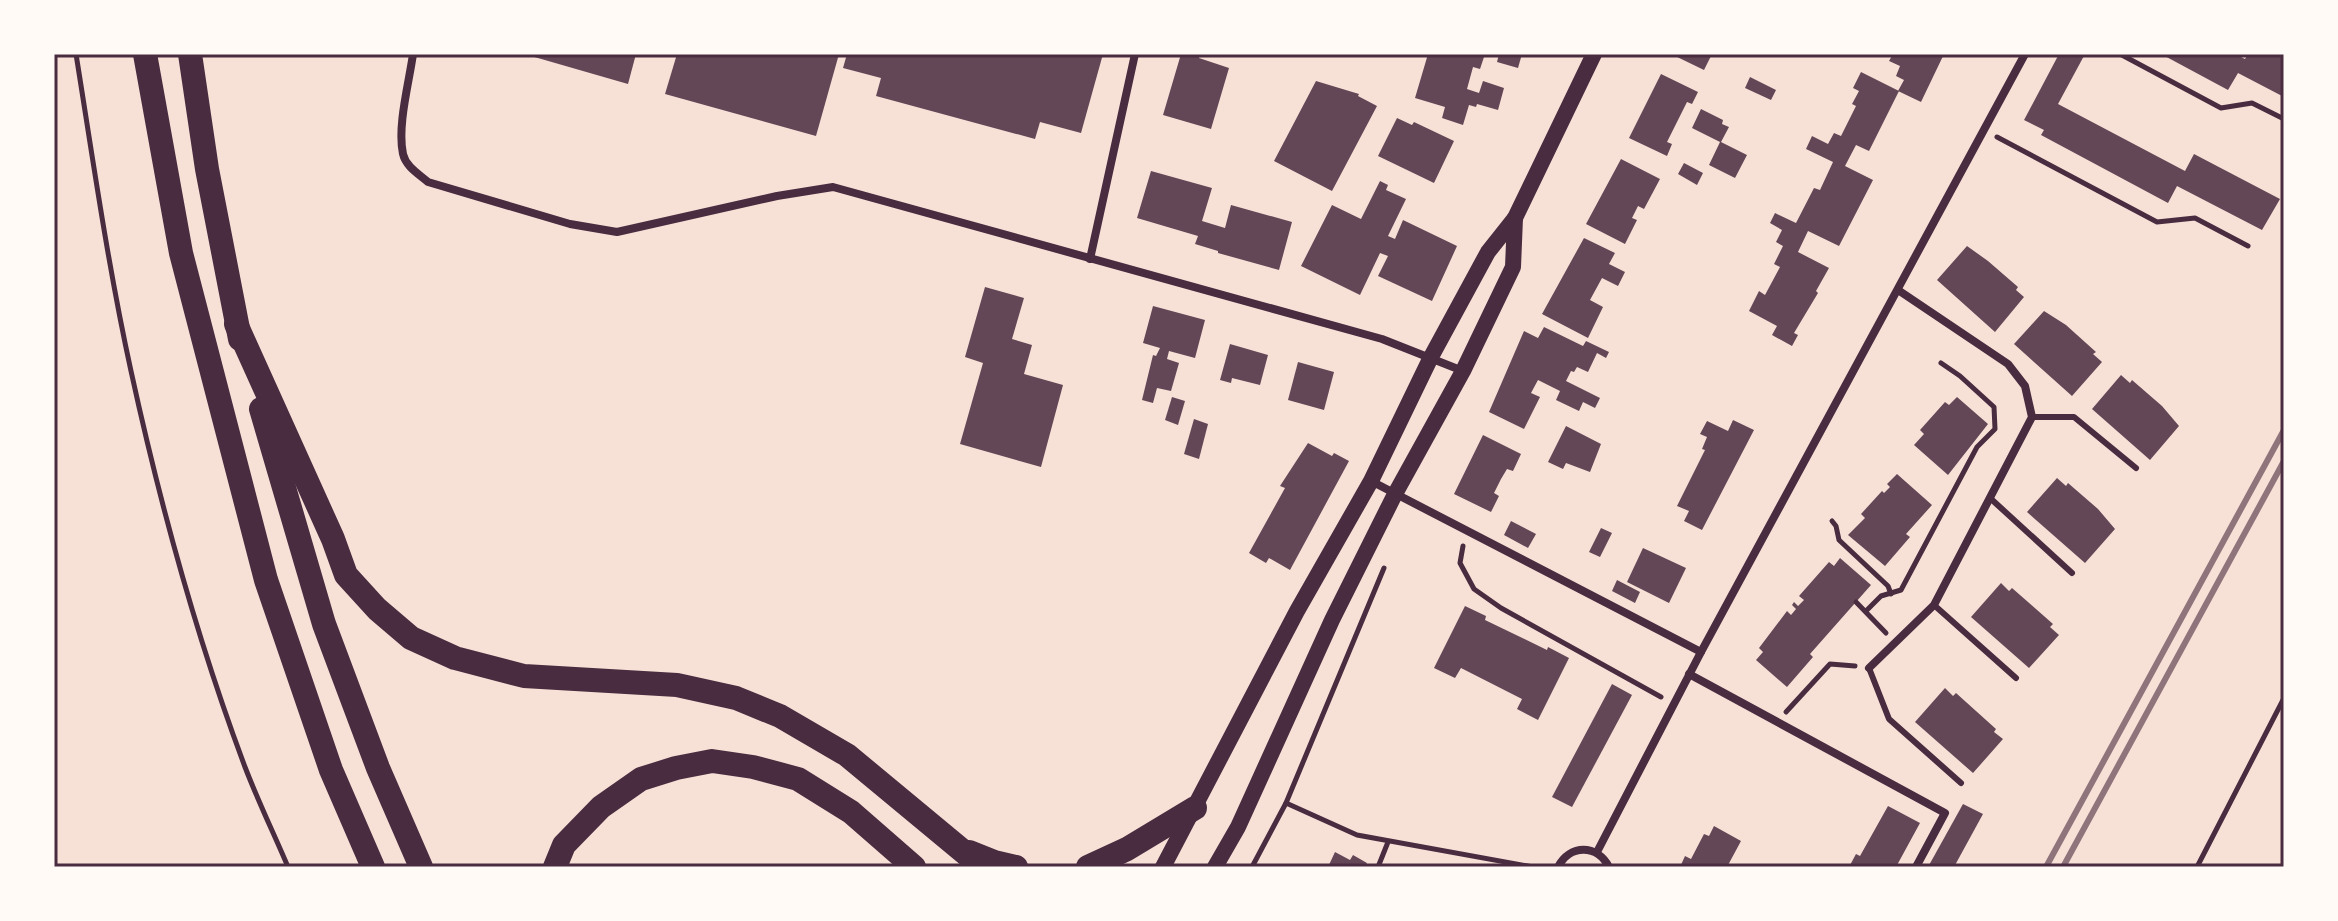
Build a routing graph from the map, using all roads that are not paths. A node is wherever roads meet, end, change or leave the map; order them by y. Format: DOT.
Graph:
graph roads {
  1 [pos="145,54"];
  2 [pos="190,54"];
  3 [pos="413,54"];
  4 [pos="1135,54"];
  5 [pos="1594,54"];
  6 [pos="2025,54"];
  7 [pos="1515,218"];
  8 [pos="1090,259"];
  9 [pos="1898,290"];
  10 [pos="236,324"];
  11 [pos="1431,357"];
  12 [pos="1463,371"];
  13 [pos="2032,417"];
  14 [pos="2136,468"];
  15 [pos="1371,481"];
  16 [pos="1395,494"];
  17 [pos="1990,498"];
  18 [pos="2072,573"];
  19 [pos="1934,605"];
  20 [pos="1701,652"];
  21 [pos="1869,668"];
  22 [pos="1689,674"];
  23 [pos="2016,678"];
  24 [pos="1961,783"];
  25 [pos="1195,808"];
  26 [pos="959,848"];
  27 [pos="1597,852"];
  28 [pos="373,867"];
  29 [pos="421,867"];
  30 [pos="555,867"];
  31 [pos="914,867"];
  32 [pos="982,867"];
  33 [pos="1016,867"];
  34 [pos="1088,867"];
  35 [pos="1163,867"];
  36 [pos="1215,867"];
  37 [pos="1558,867"];
  38 [pos="1609,867"];
  39 [pos="1916,867"];
  1 -- 28 [label="highway"];
  2 -- 10 [label="highway"];
  3 -- 8 [label="street"];
  4 -- 8 [label="street"];
  5 -- 7 [label="main road"];
  6 -- 9 [label="street"];
  7 -- 11 [label="main road"];
  7 -- 12 [label="main road"];
  8 -- 11 [label="street"];
  9 -- 13 [label="street"];
  9 -- 20 [label="street"];
  10 -- 26 [label="highway"];
  10 -- 29 [label="highway"];
  11 -- 12 [label="street"];
  11 -- 15 [label="main road"];
  12 -- 16 [label="main road"];
  13 -- 14 [label="lane"];
  13 -- 17 [label="street"];
  15 -- 16 [label="street"];
  15 -- 25 [label="main road"];
  16 -- 20 [label="street"];
  16 -- 36 [label="main road"];
  17 -- 18 [label="lane"];
  17 -- 19 [label="street"];
  19 -- 21 [label="street"];
  19 -- 23 [label="lane"];
  20 -- 22 [label="street"];
  21 -- 24 [label="lane"];
  22 -- 27 [label="street"];
  22 -- 39 [label="street"];
  25 -- 34 [label="highway"];
  25 -- 35 [label="main road"];
  26 -- 32 [label="highway"];
  26 -- 33 [label="highway"];
  27 -- 37 [label="street"];
  27 -- 38 [label="street"];
  30 -- 31 [label="highway"];
}
